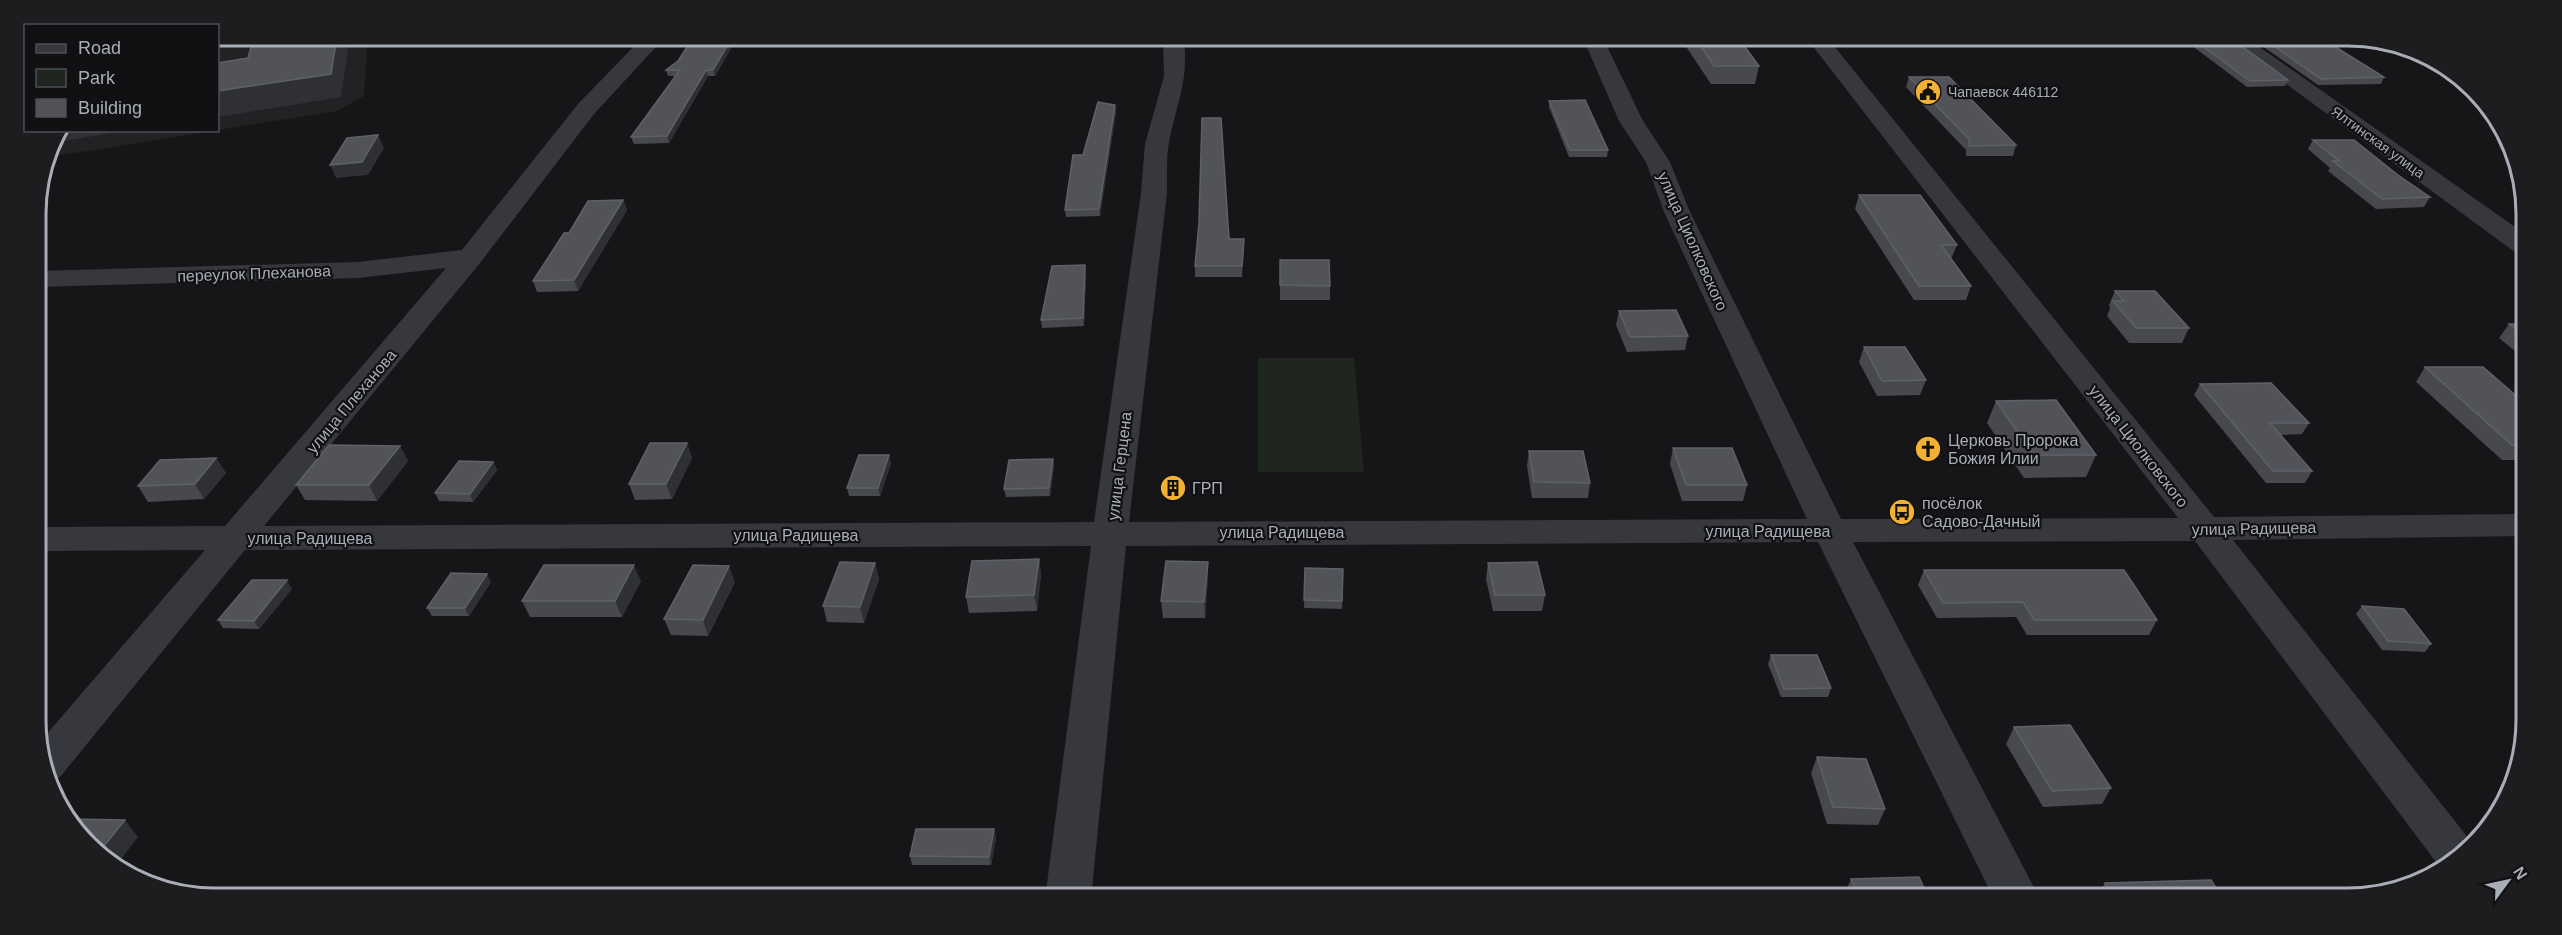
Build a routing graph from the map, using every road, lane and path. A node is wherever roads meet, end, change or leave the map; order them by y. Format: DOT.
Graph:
graph roads {
  1 [pos="1597,46"];
  2 [pos="1823,46"];
  3 [pos="2245,46"];
  4 [pos="646,47"];
  5 [pos="1175,47"];
  6 [pos="2516,241"];
  7 [pos="470,257"];
  8 [pos="47,279"];
  9 [pos="2516,525"];
  10 [pos="2205,529"];
  11 [pos="1829,530"];
  12 [pos="1110,532"];
  13 [pos="236,538"];
  14 [pos="46,539"];
  15 [pos="51,758"];
  16 [pos="2453,851"];
  17 [pos="1069,888"];
  18 [pos="2011,888"];
  1 -- 11 [label="street, улица Циолковского"];
  2 -- 10 [label="street, улица Циолковского"];
  3 -- 6 [label="street, Ялтинская улица"];
  4 -- 7 [label="street, улица Плеханова"];
  5 -- 12 [label="street, улица Герцена"];
  7 -- 8 [label="street, переулок Плеханова"];
  7 -- 13 [label="street, улица Плеханова"];
  9 -- 10 [label="street, улица Радищева"];
  10 -- 11 [label="street, улица Радищева"];
  10 -- 16 [label="street, улица Циолковского"];
  11 -- 12 [label="street, улица Радищева"];
  11 -- 18 [label="street, улица Циолковского"];
  12 -- 13 [label="street, улица Радищева"];
  12 -- 17 [label="street, улица Герцена"];
  13 -- 14 [label="street, улица Радищева"];
  13 -- 15 [label="street, улица Плеханова"];
}
